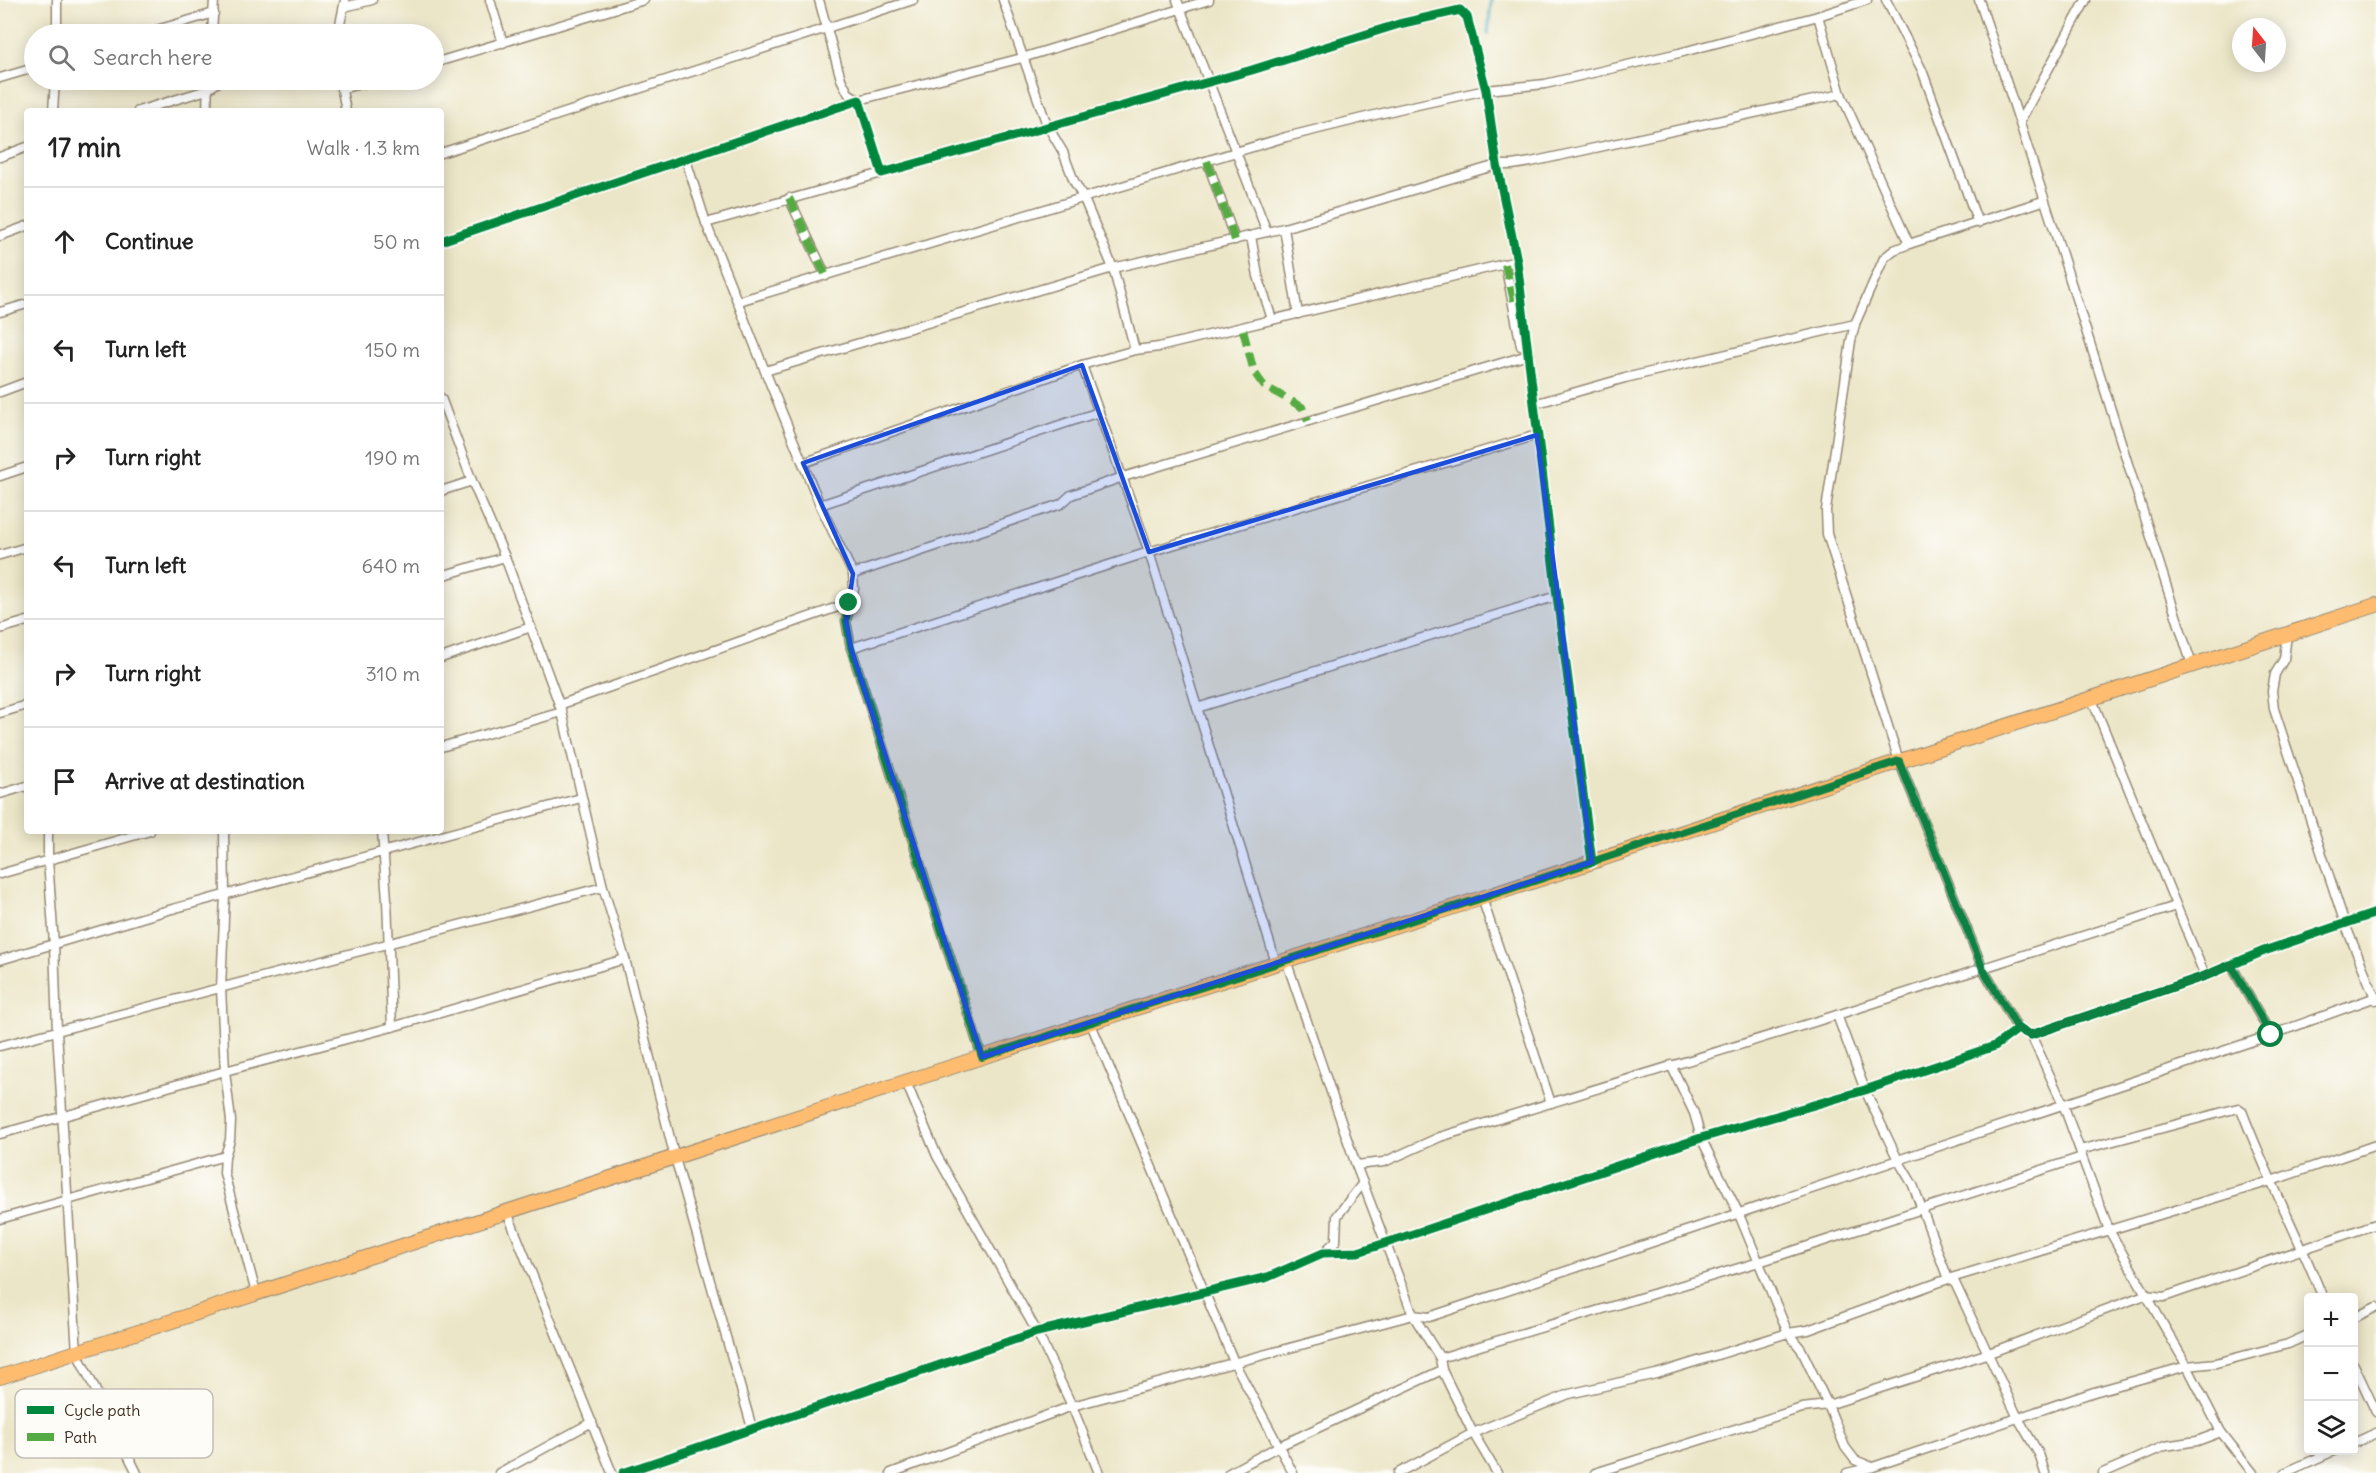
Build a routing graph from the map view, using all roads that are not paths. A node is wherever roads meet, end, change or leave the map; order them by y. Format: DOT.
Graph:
graph roads {
  1 [pos="57,0"];
  2 [pos="214,0"];
  3 [pos="372,0"];
  4 [pos="490,0"];
  5 [pos="644,0"];
  6 [pos="819,0"];
  7 [pos="913,0"];
  8 [pos="1003,0"];
  9 [pos="1209,0"];
  10 [pos="1867,0"];
  11 [pos="1886,0"];
  12 [pos="1979,0"];
  13 [pos="2086,0"];
  14 [pos="345,4"];
  15 [pos="1178,4"];
  16 [pos="214,13"];
  17 [pos="1818,16"];
  18 [pos="57,24"];
  19 [pos="177,24"];
  20 [pos="213,24"];
  21 [pos="340,24"];
  22 [pos="825,27"];
  23 [pos="503,43"];
  24 [pos="1022,58"];
  25 [pos="444,60"];
  26 [pos="24,71"];
  27 [pos="0,78"];
  28 [pos="1208,83"];
  29 [pos="54,90"];
  30 [pos="207,90"];
  31 [pos="341,90"];
  32 [pos="1486,90"];
  33 [pos="1841,94"];
  34 [pos="860,100"];
  35 [pos="53,108"];
  36 [pos="148,108"];
  37 [pos="207,108"];
  38 [pos="343,108"];
  39 [pos="2020,122"];
  40 [pos="1047,125"];
  41 [pos="24,148"];
  42 [pos="444,152"];
  43 [pos="1236,152"];
  44 [pos="0,157"];
  45 [pos="686,160"];
  46 [pos="1207,161"];
  47 [pos="1497,165"];
  48 [pos="882,173"];
  49 [pos="789,198"];
  50 [pos="1084,199"];
  51 [pos="2043,201"];
  52 [pos="706,223"];
  53 [pos="1978,223"];
  54 [pos="24,227"];
  55 [pos="1284,228"];
  56 [pos="1267,232"];
  57 [pos="0,236"];
  58 [pos="1251,236"];
  59 [pos="444,240"];
  60 [pos="1235,240"];
  61 [pos="1909,244"];
  62 [pos="1517,261"];
  63 [pos="1505,264"];
  64 [pos="1113,268"];
  65 [pos="826,276"];
  66 [pos="739,301"];
  67 [pos="24,305"];
  68 [pos="0,312"];
  69 [pos="1298,314"];
  70 [pos="1272,320"];
  71 [pos="1856,324"];
  72 [pos="1135,350"];
  73 [pos="1525,356"];
  74 [pos="1082,365"];
  75 [pos="765,371"];
  76 [pos="24,383"];
  77 [pos="0,392"];
  78 [pos="1534,405"];
  79 [pos="444,412"];
  80 [pos="1099,412"];
  81 [pos="1538,435"];
  82 [pos="803,463"];
  83 [pos="24,468"];
  84 [pos="0,476"];
  85 [pos="1123,477"];
  86 [pos="472,482"];
  87 [pos="444,489"];
  88 [pos="820,505"];
  89 [pos="24,548"];
  90 [pos="1149,552"];
  91 [pos="0,555"];
  92 [pos="505,557"];
  93 [pos="853,574"];
  94 [pos="444,575"];
  95 [pos="1557,596"];
  96 [pos="849,603"];
  97 [pos="2376,605"];
  98 [pos="24,622"];
  99 [pos="531,627"];
  100 [pos="0,629"];
  101 [pos="2287,634"];
  102 [pos="851,648"];
  103 [pos="444,657"];
  104 [pos="2192,664"];
  105 [pos="2091,697"];
  106 [pos="24,706"];
  107 [pos="561,708"];
  108 [pos="1197,708"];
  109 [pos="0,713"];
  110 [pos="444,746"];
  111 [pos="1899,761"];
  112 [pos="24,787"];
  113 [pos="0,794"];
  114 [pos="581,798"];
  115 [pos="48,834"];
  116 [pos="139,834"];
  117 [pos="224,834"];
  118 [pos="382,834"];
  119 [pos="384,850"];
  120 [pos="48,860"];
  121 [pos="1592,862"];
  122 [pos="0,874"];
  123 [pos="603,887"];
  124 [pos="225,895"];
  125 [pos="1482,898"];
  126 [pos="2176,906"];
  127 [pos="2376,913"];
  128 [pos="2345,924"];
  129 [pos="54,944"];
  130 [pos="388,944"];
  131 [pos="625,959"];
  132 [pos="0,960"];
  133 [pos="1281,961"];
  134 [pos="2231,965"];
  135 [pos="1983,969"];
  136 [pos="2205,976"];
  137 [pos="221,988"];
  138 [pos="2376,998"];
  139 [pos="1837,1015"];
  140 [pos="1090,1024"];
  141 [pos="392,1027"];
  142 [pos="2018,1029"];
  143 [pos="57,1031"];
  144 [pos="2031,1035"];
  145 [pos="2271,1035"];
  146 [pos="0,1047"];
  147 [pos="982,1057"];
  148 [pos="1671,1065"];
  149 [pos="225,1071"];
  150 [pos="906,1082"];
  151 [pos="1865,1090"];
  152 [pos="1551,1103"];
  153 [pos="2063,1104"];
  154 [pos="63,1118"];
  155 [pos="0,1134"];
  156 [pos="1701,1138"];
  157 [pos="2376,1145"];
  158 [pos="2081,1154"];
  159 [pos="225,1156"];
  160 [pos="675,1158"];
  161 [pos="1898,1160"];
  162 [pos="1356,1165"];
  163 [pos="2271,1181"];
  164 [pos="1363,1183"];
  165 [pos="68,1202"];
  166 [pos="1921,1210"];
  167 [pos="507,1212"];
  168 [pos="1738,1212"];
  169 [pos="0,1219"];
  170 [pos="2376,1224"];
  171 [pos="2109,1230"];
  172 [pos="1386,1243"];
  173 [pos="2303,1247"];
  174 [pos="1323,1253"];
  175 [pos="1759,1262"];
  176 [pos="1948,1279"];
  177 [pos="1205,1292"];
  178 [pos="256,1293"];
  179 [pos="2322,1293"];
  180 [pos="2145,1295"];
  181 [pos="2376,1307"];
  182 [pos="1413,1315"];
  183 [pos="2358,1316"];
  184 [pos="1037,1332"];
  185 [pos="1788,1333"];
  186 [pos="2304,1337"];
  187 [pos="77,1353"];
  188 [pos="1989,1353"];
  189 [pos="1440,1358"];
  190 [pos="1234,1362"];
  191 [pos="2187,1366"];
  192 [pos="1442,1370"];
  193 [pos="2358,1372"];
  194 [pos="0,1377"];
  195 [pos="95,1389"];
  196 [pos="2372,1396"];
  197 [pos="1828,1404"];
  198 [pos="1072,1406"];
  199 [pos="2376,1412"];
  200 [pos="2018,1418"];
  201 [pos="592,1422"];
  202 [pos="752,1428"];
  203 [pos="2221,1432"];
  204 [pos="1473,1433"];
  205 [pos="2376,1433"];
  206 [pos="2358,1441"];
  207 [pos="1277,1447"];
  208 [pos="2325,1455"];
  209 [pos="130,1458"];
  210 [pos="917,1469"];
  211 [pos="1870,1470"];
  212 [pos="137,1473"];
  213 [pos="499,1473"];
  214 [pos="612,1473"];
  215 [pos="622,1473"];
  216 [pos="891,1473"];
  217 [pos="1100,1473"];
  218 [pos="1229,1473"];
  219 [pos="1293,1473"];
  220 [pos="1398,1473"];
  221 [pos="1497,1473"];
  222 [pos="1595,1473"];
  223 [pos="1847,1473"];
  224 [pos="2045,1473"];
  225 [pos="2103,1473"];
  226 [pos="2253,1473"];
  227 [pos="2284,1473"];
  1 -- 18 [label="street"];
  2 -- 16 [label="street"];
  3 -- 14 [label="street"];
  4 -- 23 [label="street"];
  5 -- 23 [label="street"];
  6 -- 22 [label="street"];
  7 -- 22 [label="street"];
  8 -- 24 [label="street"];
  9 -- 15 [label="street"];
  10 -- 17 [label="street"];
  11 -- 53 [label="street"];
  12 -- 39 [label="street"];
  13 -- 39 [label="street"];
  14 -- 21 [label="street"];
  15 -- 24 [label="street"];
  15 -- 28 [label="street"];
  16 -- 19 [label="street"];
  16 -- 20 [label="street"];
  17 -- 32 [label="street"];
  17 -- 33 [label="street"];
  22 -- 34 [label="street"];
  22 -- 42 [label="street"];
  23 -- 25 [label="street"];
  24 -- 34 [label="street"];
  24 -- 40 [label="street"];
  26 -- 27 [label="street"];
  28 -- 32 [label="street"];
  28 -- 40 [label="street"];
  28 -- 43 [label="street"];
  29 -- 35 [label="street"];
  30 -- 36 [label="street"];
  30 -- 37 [label="street"];
  31 -- 38 [label="street"];
  32 -- 43 [label="street"];
  32 -- 47 [label="street"];
  33 -- 47 [label="street"];
  33 -- 61 [label="street"];
  34 -- 45 [label="street"];
  34 -- 48 [label="street"];
  39 -- 51 [label="street"];
  40 -- 48 [label="street"];
  40 -- 50 [label="street"];
  41 -- 44 [label="street"];
  43 -- 46 [label="street"];
  43 -- 56 [label="street"];
  45 -- 52 [label="street"];
  45 -- 59 [label="street"];
  46 -- 50 [label="street"];
  46 -- 60 [label="street"];
  47 -- 55 [label="street"];
  47 -- 62 [label="street"];
  48 -- 49 [label="street"];
  49 -- 52 [label="street"];
  49 -- 65 [label="street"];
  50 -- 64 [label="street"];
  50 -- 65 [label="street"];
  51 -- 53 [label="street"];
  51 -- 104 [label="street"];
  52 -- 66 [label="street"];
  53 -- 61 [label="street"];
  54 -- 57 [label="street"];
  55 -- 56 [label="street"];
  55 -- 69 [label="street"];
  56 -- 58 [label="street"];
  58 -- 60 [label="street"];
  58 -- 70 [label="street"];
  60 -- 64 [label="street"];
  61 -- 71 [label="street"];
  62 -- 63 [label="street"];
  62 -- 73 [label="street"];
  63 -- 69 [label="street"];
  63 -- 73 [label="street"];
  64 -- 72 [label="street"];
  64 -- 75 [label="street"];
  65 -- 66 [label="street"];
  66 -- 75 [label="street"];
  67 -- 68 [label="street"];
  69 -- 70 [label="street"];
  70 -- 72 [label="street"];
  71 -- 78 [label="street"];
  71 -- 111 [label="street"];
  72 -- 74 [label="street"];
  73 -- 78 [label="street"];
  73 -- 85 [label="street"];
  74 -- 80 [label="street"];
  74 -- 82 [label="street"];
  75 -- 82 [label="street"];
  76 -- 77 [label="street"];
  78 -- 81 [label="street"];
  79 -- 86 [label="street"];
  80 -- 85 [label="street"];
  80 -- 88 [label="street"];
  81 -- 90 [label="street"];
  81 -- 95 [label="street"];
  82 -- 88 [label="street"];
  83 -- 84 [label="street"];
  85 -- 90 [label="street"];
  85 -- 93 [label="street"];
  86 -- 87 [label="street"];
  86 -- 92 [label="street"];
  88 -- 93 [label="street"];
  89 -- 91 [label="street"];
  90 -- 102 [label="street"];
  90 -- 108 [label="street"];
  92 -- 94 [label="street"];
  92 -- 99 [label="street"];
  93 -- 96 [label="street"];
  95 -- 108 [label="street"];
  95 -- 121 [label="street"];
  96 -- 102 [label="street"];
  96 -- 107 [label="street"];
  97 -- 101 [label="main road"];
  98 -- 100 [label="street"];
  99 -- 103 [label="street"];
  99 -- 107 [label="street"];
  101 -- 104 [label="main road"];
  101 -- 128 [label="street"];
  102 -- 147 [label="street"];
  104 -- 105 [label="main road"];
  105 -- 111 [label="main road"];
  105 -- 126 [label="street"];
  106 -- 109 [label="street"];
  107 -- 110 [label="street"];
  107 -- 114 [label="street"];
  108 -- 133 [label="street"];
  111 -- 121 [label="main road"];
  111 -- 135 [label="street"];
  112 -- 113 [label="street"];
  114 -- 119 [label="street"];
  114 -- 123 [label="street"];
  115 -- 120 [label="street"];
  116 -- 120 [label="street"];
  117 -- 124 [label="street"];
  118 -- 119 [label="street"];
  119 -- 124 [label="street"];
  119 -- 130 [label="street"];
  120 -- 122 [label="street"];
  120 -- 129 [label="street"];
  121 -- 125 [label="main road"];
  123 -- 130 [label="street"];
  123 -- 131 [label="street"];
  124 -- 129 [label="street"];
  124 -- 137 [label="street"];
  125 -- 133 [label="main road"];
  125 -- 152 [label="street"];
  126 -- 135 [label="street"];
  126 -- 136 [label="street"];
  127 -- 128 [label="street"];
  128 -- 134 [label="street"];
  128 -- 138 [label="street"];
  129 -- 132 [label="street"];
  129 -- 143 [label="street"];
  130 -- 137 [label="street"];
  130 -- 141 [label="street"];
  131 -- 141 [label="street"];
  131 -- 160 [label="street"];
  133 -- 140 [label="main road"];
  133 -- 162 [label="street"];
  134 -- 136 [label="street"];
  134 -- 145 [label="street"];
  135 -- 139 [label="street"];
  135 -- 142 [label="street"];
  136 -- 144 [label="street"];
  137 -- 143 [label="street"];
  137 -- 149 [label="street"];
  138 -- 145 [label="street"];
  139 -- 148 [label="street"];
  139 -- 151 [label="street"];
  140 -- 147 [label="main road"];
  140 -- 177 [label="street"];
  141 -- 149 [label="street"];
  142 -- 144 [label="street"];
  142 -- 151 [label="street"];
  143 -- 146 [label="street"];
  143 -- 154 [label="street"];
  144 -- 153 [label="street"];
  145 -- 153 [label="street"];
  147 -- 150 [label="main road"];
  148 -- 152 [label="street"];
  148 -- 156 [label="street"];
  149 -- 154 [label="street"];
  149 -- 159 [label="street"];
  150 -- 160 [label="main road"];
  150 -- 184 [label="street"];
  151 -- 156 [label="street"];
  151 -- 161 [label="street"];
  152 -- 162 [label="street"];
  153 -- 158 [label="street"];
  153 -- 161 [label="street"];
  154 -- 155 [label="street"];
  154 -- 165 [label="street"];
  156 -- 168 [label="street"];
  156 -- 172 [label="street"];
  157 -- 163 [label="street"];
  158 -- 163 [label="street"];
  158 -- 166 [label="street"];
  158 -- 171 [label="street"];
  159 -- 165 [label="street"];
  159 -- 178 [label="street"];
  160 -- 167 [label="main road"];
  160 -- 202 [label="street"];
  161 -- 166 [label="street"];
  161 -- 168 [label="street"];
  162 -- 164 [label="street"];
  163 -- 171 [label="street"];
  163 -- 173 [label="street"];
  164 -- 172 [label="street"];
  164 -- 174 [label="street"];
  165 -- 169 [label="street"];
  165 -- 187 [label="street"];
  166 -- 175 [label="street"];
  166 -- 176 [label="street"];
  167 -- 178 [label="main road"];
  167 -- 201 [label="street"];
  168 -- 175 [label="street"];
  168 -- 182 [label="street"];
  170 -- 173 [label="street"];
  171 -- 176 [label="street"];
  171 -- 180 [label="street"];
  172 -- 174 [label="street"];
  172 -- 182 [label="street"];
  173 -- 179 [label="street"];
  173 -- 180 [label="street"];
  174 -- 177 [label="street"];
  175 -- 185 [label="street"];
  175 -- 189 [label="street"];
  176 -- 185 [label="street"];
  176 -- 188 [label="street"];
  177 -- 184 [label="street"];
  177 -- 190 [label="street"];
  178 -- 187 [label="main road"];
  180 -- 188 [label="street"];
  180 -- 191 [label="street"];
  181 -- 183 [label="street"];
  182 -- 189 [label="street"];
  182 -- 190 [label="street"];
  184 -- 198 [label="street"];
  184 -- 202 [label="street"];
  185 -- 197 [label="street"];
  185 -- 204 [label="street"];
  186 -- 191 [label="street"];
  187 -- 194 [label="main road"];
  187 -- 195 [label="street"];
  188 -- 197 [label="street"];
  188 -- 200 [label="street"];
  189 -- 192 [label="street"];
  190 -- 198 [label="street"];
  190 -- 207 [label="street"];
  191 -- 200 [label="street"];
  191 -- 203 [label="street"];
  192 -- 204 [label="street"];
  192 -- 207 [label="street"];
  193 -- 196 [label="street"];
  196 -- 199 [label="street"];
  197 -- 211 [label="street"];
  197 -- 222 [label="street"];
  198 -- 210 [label="street"];
  198 -- 217 [label="street"];
  200 -- 211 [label="street"];
  200 -- 224 [label="street"];
  201 -- 213 [label="street"];
  201 -- 214 [label="street"];
  202 -- 215 [label="street"];
  203 -- 225 [label="street"];
  203 -- 226 [label="street"];
  204 -- 220 [label="street"];
  204 -- 221 [label="street"];
  205 -- 206 [label="street"];
  207 -- 218 [label="street"];
  207 -- 219 [label="street"];
  208 -- 227 [label="street"];
  209 -- 212 [label="street"];
  210 -- 216 [label="street"];
  211 -- 223 [label="street"];
}
